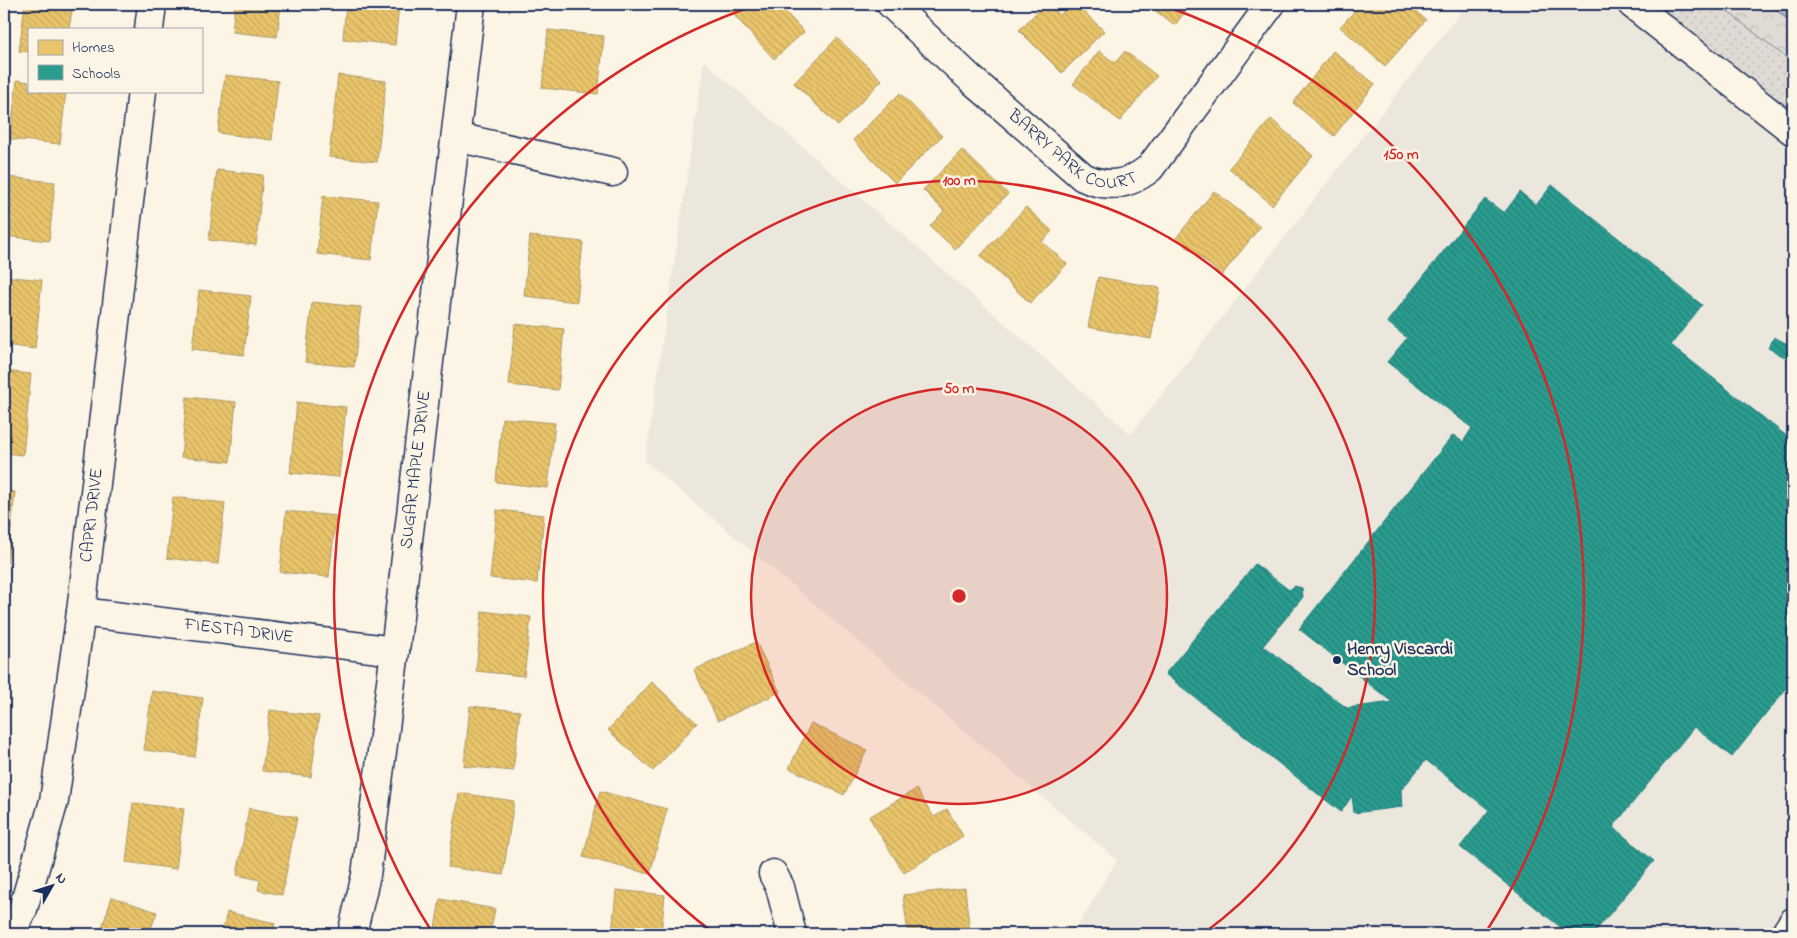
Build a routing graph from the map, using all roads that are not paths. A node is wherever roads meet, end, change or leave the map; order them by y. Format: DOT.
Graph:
graph roads {
  1 [pos="152,4"];
  2 [pos="471,4"];
  3 [pos="890,4"];
  4 [pos="1271,4"];
  5 [pos="1632,4"];
  6 [pos="149,28"];
  7 [pos="142,92"];
  8 [pos="1793,131"];
  9 [pos="456,137"];
  10 [pos="612,172"];
  11 [pos="81,612"];
  12 [pos="395,651"];
  13 [pos="773,874"];
  14 [pos="1793,922"];
  15 [pos="12,934"];
  16 [pos="352,934"];
  17 [pos="792,934"];
  18 [pos="1785,934"];
  1 -- 6 [label="street"];
  2 -- 9 [label="street, SUGAR MAPLE DRIVE"];
  3 -- 4 [label="street, BARRY PARK COURT"];
  5 -- 8 [label="street"];
  7 -- 11 [label="street, CAPRI DRIVE"];
  9 -- 10 [label="street"];
  9 -- 12 [label="street, SUGAR MAPLE DRIVE"];
  11 -- 12 [label="street, FIESTA DRIVE"];
  11 -- 15 [label="street, CAPRI DRIVE"];
  12 -- 16 [label="street, SUGAR MAPLE DRIVE"];
  13 -- 17 [label="street"];
  14 -- 18 [label="street"];
}
